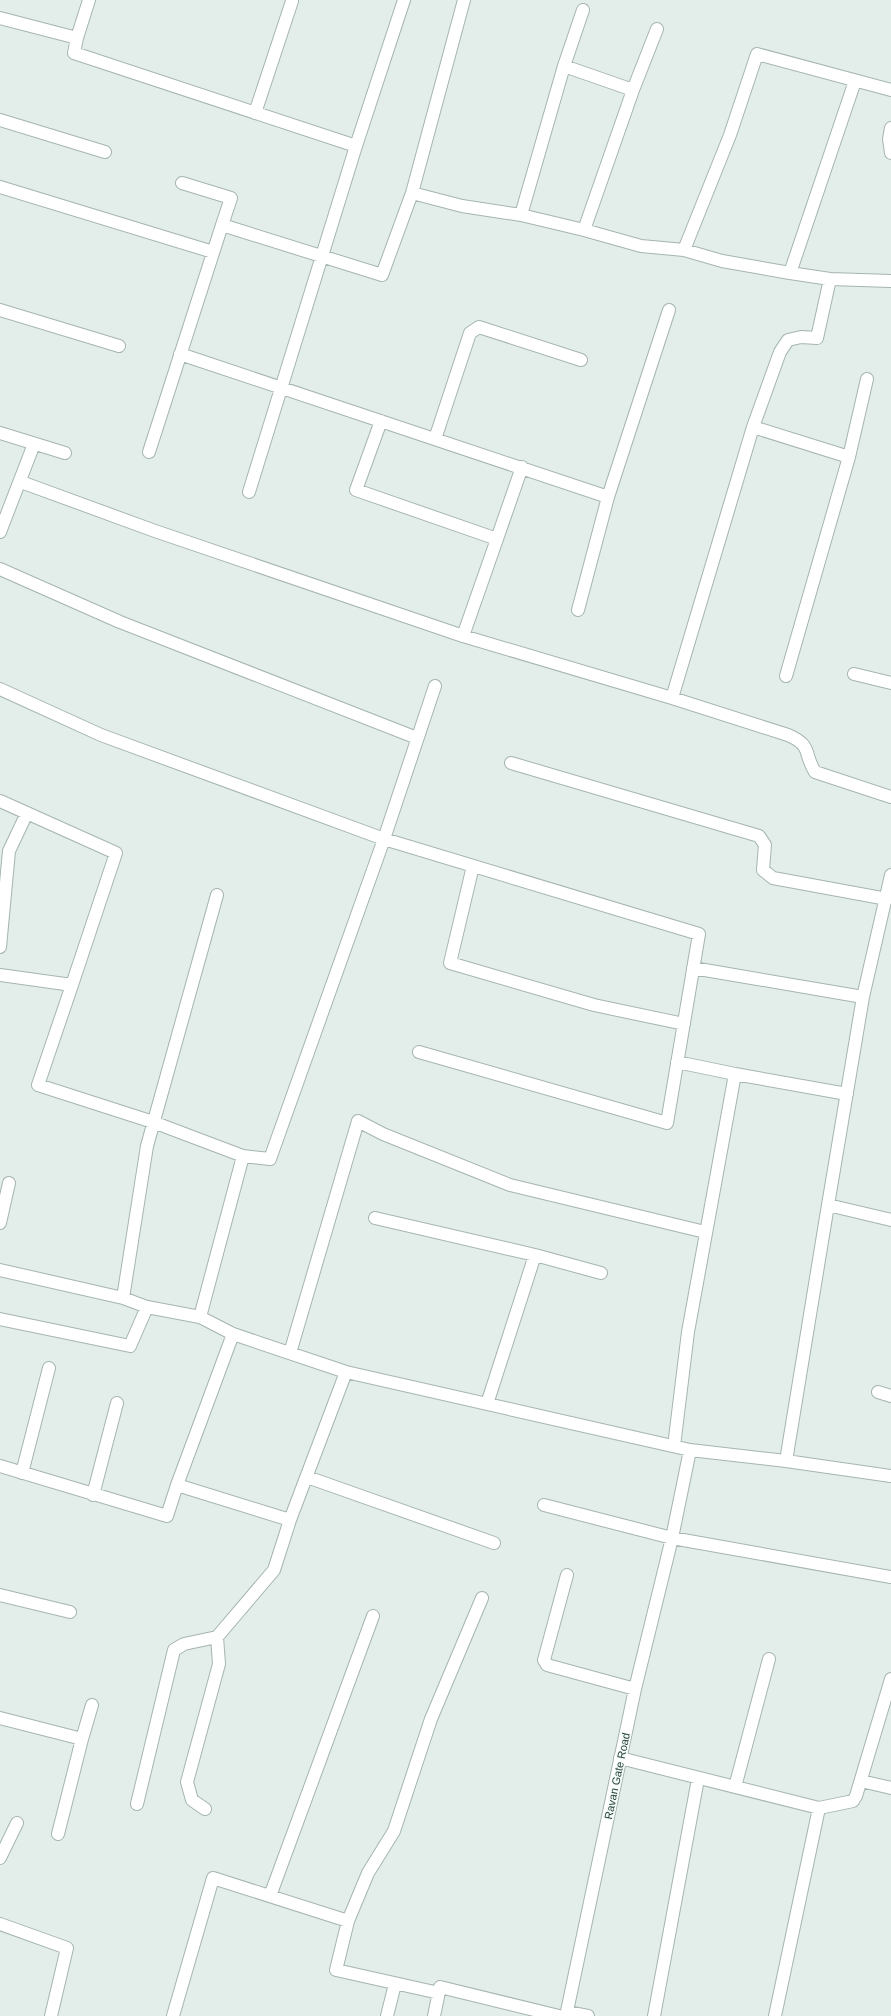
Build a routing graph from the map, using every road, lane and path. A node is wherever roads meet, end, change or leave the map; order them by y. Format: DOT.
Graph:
graph roads {
  1 [pos="89,0"];
  2 [pos="291,0"];
  3 [pos="404,0"];
  4 [pos="464,0"];
  5 [pos="583,10"];
  6 [pos="0,18"];
  7 [pos="657,29"];
  8 [pos="78,38"];
  9 [pos="564,66"];
  10 [pos="856,81"];
  11 [pos="633,90"];
  12 [pos="891,90"];
  13 [pos="255,113"];
  14 [pos="0,120"];
  15 [pos="891,128"];
  16 [pos="356,146"];
  17 [pos="105,152"];
  18 [pos="891,153"];
  19 [pos="182,183"];
  20 [pos="0,188"];
  21 [pos="412,193"];
  22 [pos="521,215"];
  23 [pos="222,225"];
  24 [pos="584,230"];
  25 [pos="684,250"];
  26 [pos="213,252"];
  27 [pos="322,257"];
  28 [pos="790,273"];
  29 [pos="830,279"];
  30 [pos="891,281"];
  31 [pos="0,310"];
  32 [pos="669,310"];
  33 [pos="119,346"];
  34 [pos="180,354"];
  35 [pos="581,360"];
  36 [pos="867,378"];
  37 [pos="282,388"];
  38 [pos="381,421"];
  39 [pos="753,427"];
  40 [pos="0,434"];
  41 [pos="435,439"];
  42 [pos="34,444"];
  43 [pos="149,452"];
  44 [pos="66,453"];
  45 [pos="849,457"];
  46 [pos="522,467"];
  47 [pos="21,482"];
  48 [pos="249,492"];
  49 [pos="608,497"];
  50 [pos="0,532"];
  51 [pos="498,539"];
  52 [pos="0,569"];
  53 [pos="578,610"];
  54 [pos="463,636"];
  55 [pos="854,674"];
  56 [pos="786,676"];
  57 [pos="891,683"];
  58 [pos="436,686"];
  59 [pos="0,689"];
  60 [pos="672,698"];
  61 [pos="417,738"];
  62 [pos="511,763"];
  63 [pos="891,797"];
  64 [pos="0,801"];
  65 [pos="27,813"];
  66 [pos="384,839"];
  67 [pos="473,866"];
  68 [pos="891,875"];
  69 [pos="217,895"];
  70 [pos="887,899"];
  71 [pos="0,947"];
  72 [pos="693,968"];
  73 [pos="0,975"];
  74 [pos="72,985"];
  75 [pos="863,997"];
  76 [pos="684,1024"];
  77 [pos="419,1052"];
  78 [pos="677,1062"];
  79 [pos="735,1074"];
  80 [pos="847,1094"];
  81 [pos="153,1122"];
  82 [pos="243,1156"];
  83 [pos="9,1183"];
  84 [pos="828,1204"];
  85 [pos="375,1218"];
  86 [pos="891,1220"];
  87 [pos="0,1223"];
  88 [pos="705,1232"];
  89 [pos="535,1255"];
  90 [pos="0,1270"];
  91 [pos="601,1273"];
  92 [pos="123,1298"];
  93 [pos="147,1307"];
  94 [pos="200,1317"];
  95 [pos="0,1319"];
  96 [pos="233,1334"];
  97 [pos="290,1353"];
  98 [pos="49,1368"];
  99 [pos="346,1372"];
  100 [pos="878,1392"];
  101 [pos="891,1396"];
  102 [pos="117,1403"];
  103 [pos="487,1404"];
  104 [pos="674,1446"];
  105 [pos="690,1450"];
  106 [pos="786,1461"];
  107 [pos="0,1466"];
  108 [pos="22,1473"];
  109 [pos="891,1476"];
  110 [pos="307,1477"];
  111 [pos="177,1484"];
  112 [pos="94,1495"];
  113 [pos="544,1505"];
  114 [pos="290,1520"];
  115 [pos="672,1538"];
  116 [pos="494,1543"];
  117 [pos="567,1575"];
  118 [pos="891,1577"];
  119 [pos="0,1594"];
  120 [pos="482,1598"];
  121 [pos="70,1612"];
  122 [pos="373,1616"];
  123 [pos="217,1637"];
  124 [pos="769,1659"];
  125 [pos="891,1679"];
  126 [pos="635,1689"];
  127 [pos="92,1704"];
  128 [pos="0,1718"];
  129 [pos="82,1739"];
  130 [pos="620,1758"];
  131 [pos="698,1779"];
  132 [pos="861,1781"];
  133 [pos="735,1787"];
  134 [pos="891,1788"];
  135 [pos="137,1804"];
  136 [pos="819,1808"];
  137 [pos="205,1809"];
  138 [pos="17,1823"];
  139 [pos="58,1834"];
  140 [pos="0,1858"];
  141 [pos="270,1896"];
  142 [pos="348,1921"];
  143 [pos="0,1924"];
  144 [pos="395,1984"];
  145 [pos="439,1993"];
  146 [pos="522,2012"];
  147 [pos="564,2015"];
  148 [pos="51,2016"];
  149 [pos="173,2016"];
  150 [pos="387,2016"];
  151 [pos="434,2016"];
  152 [pos="588,2016"];
  153 [pos="654,2016"];
  154 [pos="775,2016"];
  1 -- 8 [label="street"];
  2 -- 13 [label="street"];
  3 -- 16 [label="street"];
  4 -- 21 [label="street"];
  5 -- 9 [label="street"];
  6 -- 8 [label="street"];
  7 -- 11 [label="street"];
  8 -- 13 [label="street"];
  9 -- 11 [label="street"];
  9 -- 22 [label="street"];
  10 -- 12 [label="street"];
  10 -- 25 [label="street"];
  10 -- 28 [label="street"];
  11 -- 24 [label="street"];
  13 -- 16 [label="street"];
  14 -- 17 [label="street"];
  15 -- 18 [label="street"];
  16 -- 27 [label="street"];
  19 -- 23 [label="street"];
  20 -- 26 [label="street"];
  21 -- 22 [label="street"];
  21 -- 27 [label="street"];
  22 -- 24 [label="street"];
  23 -- 26 [label="street"];
  23 -- 27 [label="street"];
  24 -- 25 [label="street"];
  25 -- 28 [label="street"];
  26 -- 34 [label="street"];
  27 -- 37 [label="street"];
  28 -- 29 [label="street"];
  29 -- 30 [label="street"];
  29 -- 39 [label="street"];
  31 -- 33 [label="street"];
  32 -- 49 [label="street"];
  34 -- 37 [label="street"];
  34 -- 43 [label="street"];
  35 -- 41 [label="street"];
  36 -- 45 [label="street"];
  37 -- 38 [label="street"];
  37 -- 48 [label="street"];
  38 -- 41 [label="street"];
  38 -- 51 [label="street"];
  39 -- 45 [label="street"];
  39 -- 60 [label="street"];
  40 -- 42 [label="street"];
  41 -- 46 [label="street"];
  42 -- 44 [label="street"];
  42 -- 47 [label="street"];
  45 -- 56 [label="street"];
  46 -- 49 [label="street"];
  46 -- 51 [label="street"];
  47 -- 50 [label="street"];
  47 -- 54 [label="street"];
  49 -- 53 [label="street"];
  51 -- 54 [label="street"];
  52 -- 61 [label="street"];
  54 -- 60 [label="street"];
  55 -- 57 [label="street"];
  58 -- 61 [label="street"];
  59 -- 66 [label="street"];
  60 -- 63 [label="street"];
  61 -- 66 [label="street"];
  62 -- 70 [label="street"];
  64 -- 65 [label="street"];
  65 -- 71 [label="street"];
  65 -- 74 [label="street"];
  66 -- 67 [label="street"];
  66 -- 82 [label="street"];
  67 -- 72 [label="street"];
  67 -- 76 [label="street"];
  68 -- 70 [label="street"];
  69 -- 81 [label="street"];
  70 -- 75 [label="street"];
  72 -- 75 [label="street"];
  72 -- 76 [label="street"];
  73 -- 74 [label="street"];
  74 -- 81 [label="street"];
  75 -- 80 [label="street"];
  76 -- 78 [label="street"];
  77 -- 78 [label="street"];
  78 -- 79 [label="street"];
  79 -- 80 [label="street"];
  79 -- 88 [label="street"];
  80 -- 84 [label="street"];
  81 -- 82 [label="street"];
  81 -- 92 [label="street"];
  82 -- 94 [label="street"];
  83 -- 87 [label="street"];
  84 -- 86 [label="street"];
  84 -- 106 [label="street"];
  85 -- 89 [label="street"];
  88 -- 97 [label="street"];
  88 -- 104 [label="street"];
  89 -- 91 [label="street"];
  89 -- 103 [label="street"];
  90 -- 92 [label="street"];
  92 -- 93 [label="street"];
  93 -- 94 [label="street"];
  93 -- 95 [label="street"];
  94 -- 96 [label="street"];
  96 -- 97 [label="street"];
  96 -- 111 [label="street"];
  97 -- 99 [label="street"];
  98 -- 108 [label="street"];
  99 -- 103 [label="street"];
  99 -- 110 [label="street"];
  100 -- 101 [label="street"];
  102 -- 112 [label="street"];
  103 -- 104 [label="street"];
  104 -- 105 [label="street"];
  105 -- 106 [label="street"];
  105 -- 115 [label="street, Ravan Gate Road"];
  106 -- 109 [label="street"];
  107 -- 108 [label="street"];
  108 -- 112 [label="street"];
  110 -- 114 [label="street"];
  110 -- 116 [label="street"];
  111 -- 112 [label="street"];
  111 -- 114 [label="street"];
  113 -- 115 [label="street"];
  114 -- 123 [label="street"];
  115 -- 118 [label="street"];
  115 -- 126 [label="street, Ravan Gate Road"];
  117 -- 126 [label="street"];
  119 -- 121 [label="street"];
  120 -- 142 [label="street"];
  122 -- 141 [label="street"];
  123 -- 135 [label="street"];
  123 -- 137 [label="street"];
  124 -- 133 [label="street"];
  125 -- 132 [label="street"];
  126 -- 130 [label="street, Ravan Gate Road"];
  127 -- 129 [label="street"];
  128 -- 129 [label="street"];
  129 -- 139 [label="street"];
  130 -- 131 [label="street"];
  130 -- 147 [label="street, Ravan Gate Road"];
  131 -- 133 [label="street"];
  131 -- 153 [label="street"];
  132 -- 134 [label="street"];
  132 -- 136 [label="street"];
  133 -- 136 [label="street"];
  136 -- 154 [label="street"];
  138 -- 140 [label="street"];
  141 -- 142 [label="street"];
  141 -- 149 [label="street"];
  142 -- 144 [label="street"];
  143 -- 148 [label="street"];
  144 -- 145 [label="street"];
  144 -- 150 [label="street"];
  145 -- 146 [label="street"];
  145 -- 151 [label="street"];
  146 -- 147 [label="street"];
  147 -- 152 [label="street"];
}
